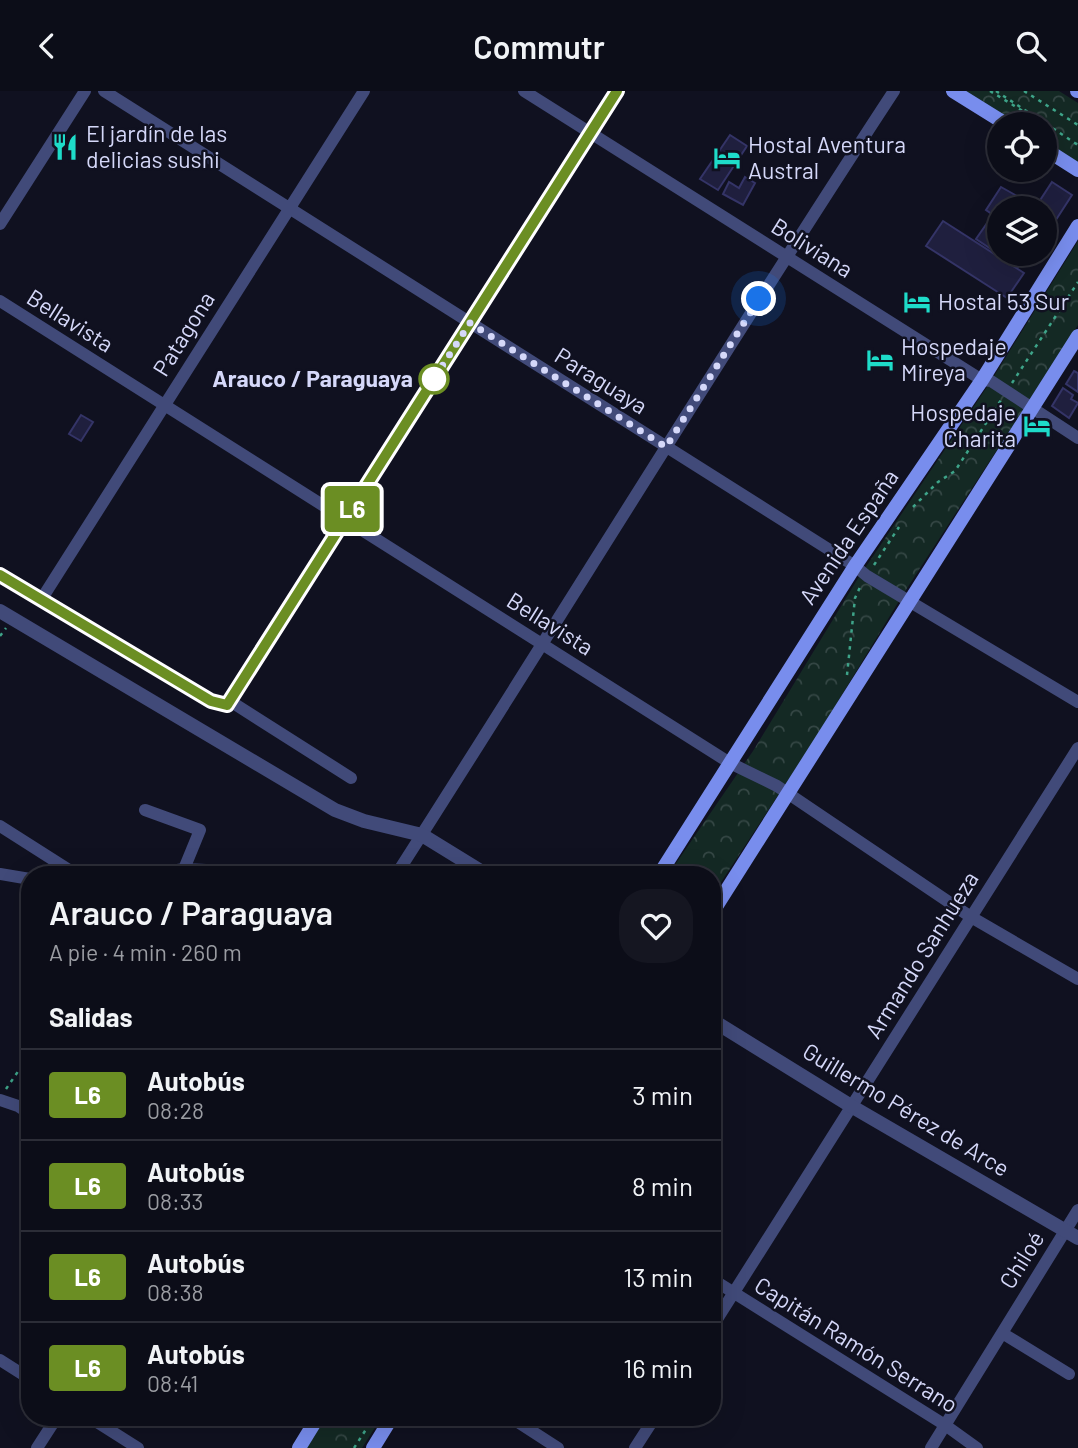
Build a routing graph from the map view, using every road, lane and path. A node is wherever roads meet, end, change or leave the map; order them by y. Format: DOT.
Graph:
graph roads {
  1 [pos="85,91"];
  2 [pos="104,91"];
  3 [pos="364,91"];
  4 [pos="524,91"];
  5 [pos="617,91"];
  6 [pos="894,91"];
  7 [pos="953,91"];
  8 [pos="990,91"];
  9 [pos="996,91"];
  10 [pos="1024,91"];
  11 [pos="987,112"];
  12 [pos="1023,112"];
  13 [pos="1078,125"];
  14 [pos="590,133"];
  15 [pos="1057,133"];
  16 [pos="1078,145"];
  17 [pos="1057,157"];
  18 [pos="1078,170"];
  19 [pos="289,208"];
  20 [pos="0,224"];
  21 [pos="1078,226"];
  22 [pos="786,256"];
  23 [pos="0,301"];
  24 [pos="470,323"];
  25 [pos="1078,336"];
  26 [pos="982,380"];
  27 [pos="164,405"];
  28 [pos="1032,408"];
  29 [pos="1078,438"];
  30 [pos="666,447"];
  31 [pos="345,519"];
  32 [pos="855,566"];
  33 [pos="0,575"];
  34 [pos="41,600"];
  35 [pos="910,601"];
  36 [pos="0,611"];
  37 [pos="544,645"];
  38 [pos="1078,702"];
  39 [pos="228,703"];
  40 [pos="1078,748"];
  41 [pos="730,762"];
  42 [pos="351,778"];
  43 [pos="788,793"];
  44 [pos="145,810"];
  45 [pos="0,826"];
  46 [pos="422,835"];
  47 [pos="64,866"];
  48 [pos="185,866"];
  49 [pos="403,866"];
  50 [pos="472,866"];
  51 [pos="665,866"];
  52 [pos="0,874"];
  53 [pos="21,878"];
  54 [pos="721,899"];
  55 [pos="971,917"];
  56 [pos="1078,979"];
  57 [pos="721,1026"];
  58 [pos="21,1068"];
  59 [pos="0,1099"];
  60 [pos="851,1106"];
  61 [pos="21,1108"];
  62 [pos="1078,1210"];
  63 [pos="1072,1234"];
  64 [pos="721,1285"];
  65 [pos="734,1293"];
  66 [pos="721,1313"];
  67 [pos="1002,1333"];
  68 [pos="0,1360"];
  69 [pos="21,1373"];
  70 [pos="1069,1374"];
  71 [pos="945,1425"];
  72 [pos="51,1426"];
  73 [pos="103,1426"];
  74 [pos="312,1426"];
  75 [pos="368,1426"];
  76 [pos="386,1426"];
  77 [pos="524,1426"];
  78 [pos="649,1426"];
  79 [pos="37,1448"];
  80 [pos="138,1448"];
  81 [pos="299,1448"];
  82 [pos="354,1448"];
  83 [pos="373,1448"];
  84 [pos="558,1448"];
  85 [pos="635,1448"];
  86 [pos="931,1448"];
  87 [pos="977,1448"];
  1 -- 20 [label="street"];
  2 -- 19 [label="street, Paraguaya"];
  3 -- 19 [label="street, Patagona"];
  4 -- 14 [label="street, Boliviana"];
  5 -- 14 [label="street"];
  6 -- 22 [label="street"];
  7 -- 11 [label="main road"];
  8 -- 12 [label="path"];
  9 -- 16 [label="path"];
  10 -- 13 [label="path"];
  14 -- 22 [label="street, Boliviana"];
  14 -- 24 [label="street"];
  15 -- 16 [label="path"];
  17 -- 18 [label="main road"];
  19 -- 24 [label="street, Paraguaya"];
  19 -- 27 [label="street, Patagona"];
  21 -- 26 [label="main road, Avenida España"];
  22 -- 26 [label="street, Boliviana"];
  22 -- 30 [label="street"];
  23 -- 27 [label="street, Bellavista"];
  24 -- 30 [label="street, Paraguaya"];
  24 -- 31 [label="street"];
  25 -- 28 [label="main road"];
  26 -- 28 [label="street, Boliviana"];
  26 -- 32 [label="main road, Avenida España"];
  27 -- 31 [label="street, Bellavista"];
  27 -- 34 [label="street, Patagona"];
  28 -- 29 [label="street, Boliviana"];
  28 -- 35 [label="main road"];
  30 -- 32 [label="street, Paraguaya"];
  30 -- 37 [label="street"];
  31 -- 37 [label="street, Bellavista"];
  31 -- 39 [label="street"];
  32 -- 35 [label="street, Paraguaya"];
  32 -- 41 [label="main road, Avenida España"];
  33 -- 34 [label="street"];
  34 -- 39 [label="street"];
  35 -- 38 [label="street, Paraguaya"];
  35 -- 43 [label="main road"];
  36 -- 46 [label="street"];
  37 -- 41 [label="street, Bellavista"];
  37 -- 46 [label="street"];
  39 -- 42 [label="street"];
  40 -- 55 [label="street, Armando Sanhueza"];
  41 -- 43 [label="street, Bellavista"];
  41 -- 51 [label="main road, Avenida España"];
  43 -- 54 [label="main road"];
  43 -- 55 [label="street, Bellavista"];
  44 -- 48 [label="street"];
  45 -- 47 [label="street"];
  46 -- 49 [label="street"];
  46 -- 50 [label="street"];
  52 -- 53 [label="street"];
  55 -- 56 [label="street, Bellavista"];
  55 -- 60 [label="street, Armando Sanhueza"];
  57 -- 60 [label="street, Guillermo Pérez de Arce"];
  58 -- 59 [label="path"];
  59 -- 61 [label="street"];
  60 -- 63 [label="street, Guillermo Pérez de Arce"];
  60 -- 65 [label="street, Armando Sanhueza"];
  62 -- 63 [label="street, Chiloé"];
  63 -- 67 [label="street, Chiloé"];
  64 -- 65 [label="street, Capitán Ramón Serrano"];
  65 -- 66 [label="street, Armando Sanhueza"];
  65 -- 71 [label="street, Capitán Ramón Serrano"];
  67 -- 70 [label="street"];
  67 -- 71 [label="street, Chiloé"];
  68 -- 69 [label="street"];
  71 -- 86 [label="street, Chiloé"];
  71 -- 87 [label="street, Capitán Ramón Serrano"];
  72 -- 79 [label="street"];
  73 -- 80 [label="street"];
  74 -- 81 [label="main road"];
  75 -- 82 [label="path"];
  76 -- 83 [label="main road"];
  77 -- 84 [label="street"];
  78 -- 85 [label="street"];
}
